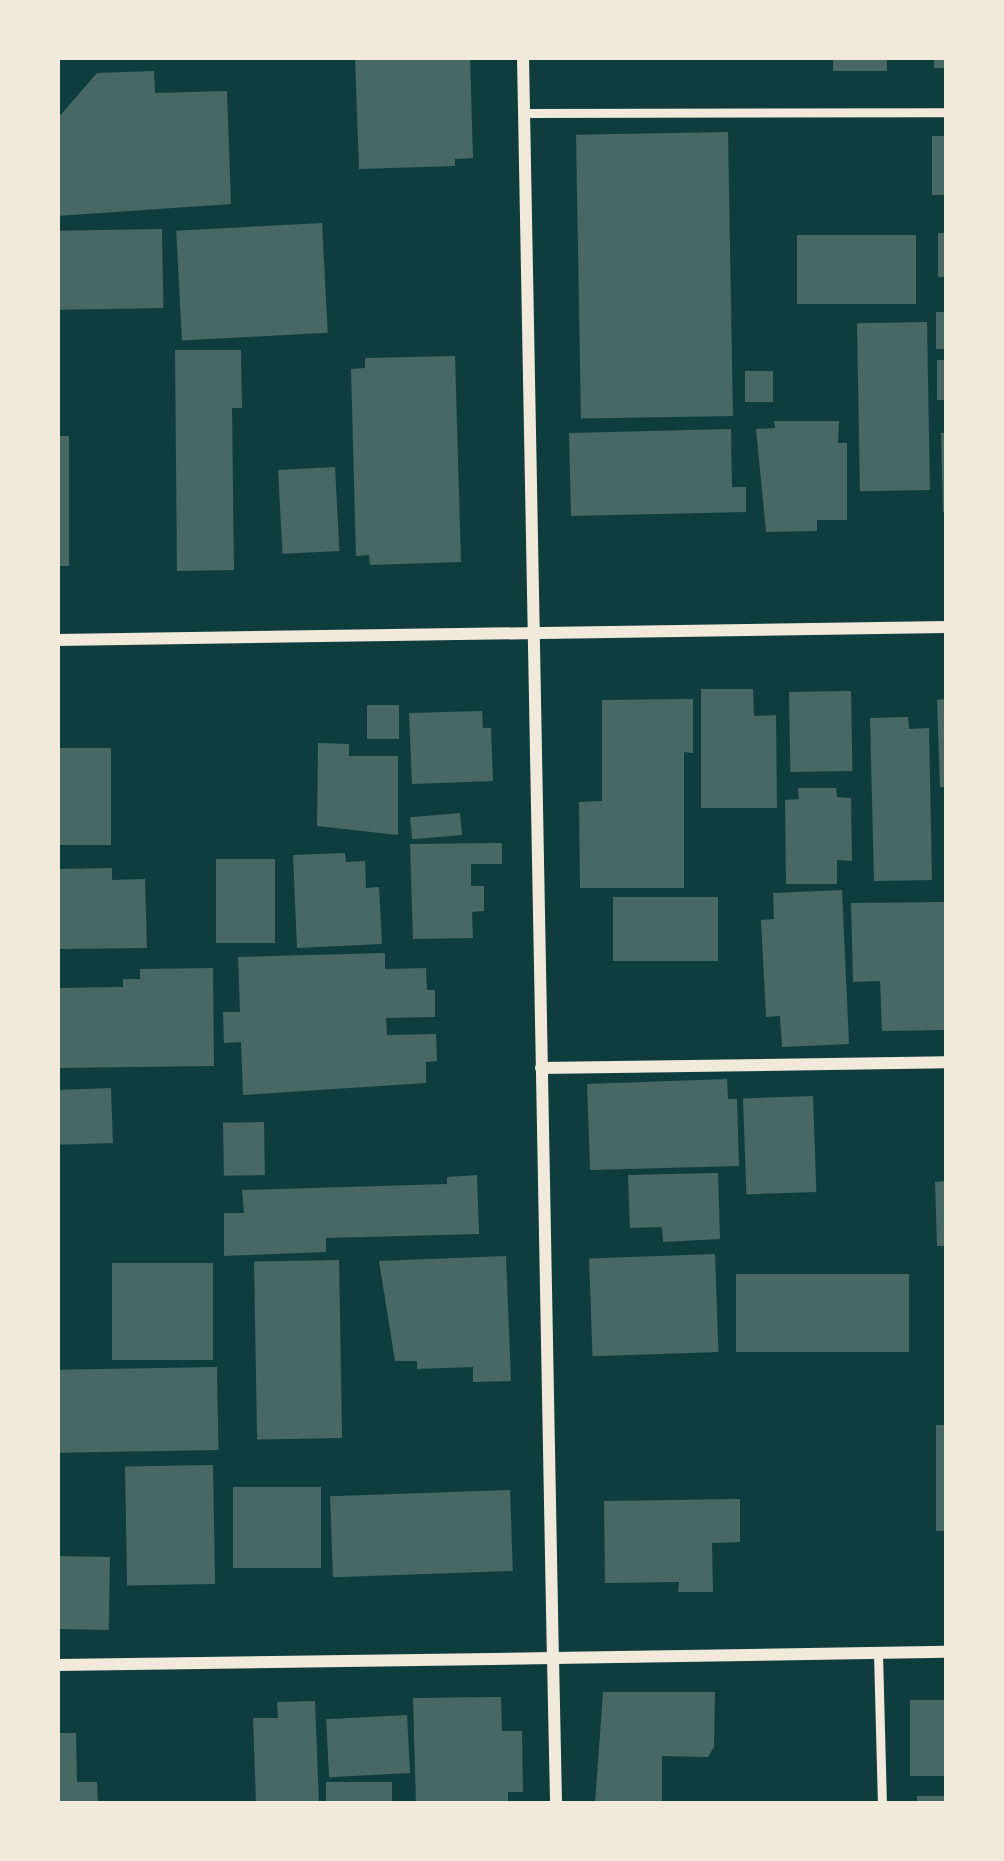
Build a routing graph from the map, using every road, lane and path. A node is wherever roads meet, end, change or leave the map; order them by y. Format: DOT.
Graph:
graph roads {
  1 [pos="523,57"];
  2 [pos="947,112"];
  3 [pos="524,113"];
  4 [pos="947,627"];
  5 [pos="533,635"];
  6 [pos="57,640"];
  7 [pos="947,1062"];
  8 [pos="541,1068"];
  9 [pos="947,1652"];
  10 [pos="878,1653"];
  11 [pos="553,1658"];
  12 [pos="57,1665"];
  13 [pos="556,1804"];
  14 [pos="882,1804"];
  1 -- 3 [label="street"];
  2 -- 3 [label="lane"];
  3 -- 5 [label="street"];
  4 -- 5 [label="street"];
  5 -- 6 [label="street"];
  5 -- 8 [label="street"];
  7 -- 8 [label="street"];
  8 -- 11 [label="street"];
  9 -- 10 [label="street"];
  10 -- 11 [label="street"];
  10 -- 14 [label="lane"];
  11 -- 12 [label="street"];
  11 -- 13 [label="street"];
}
